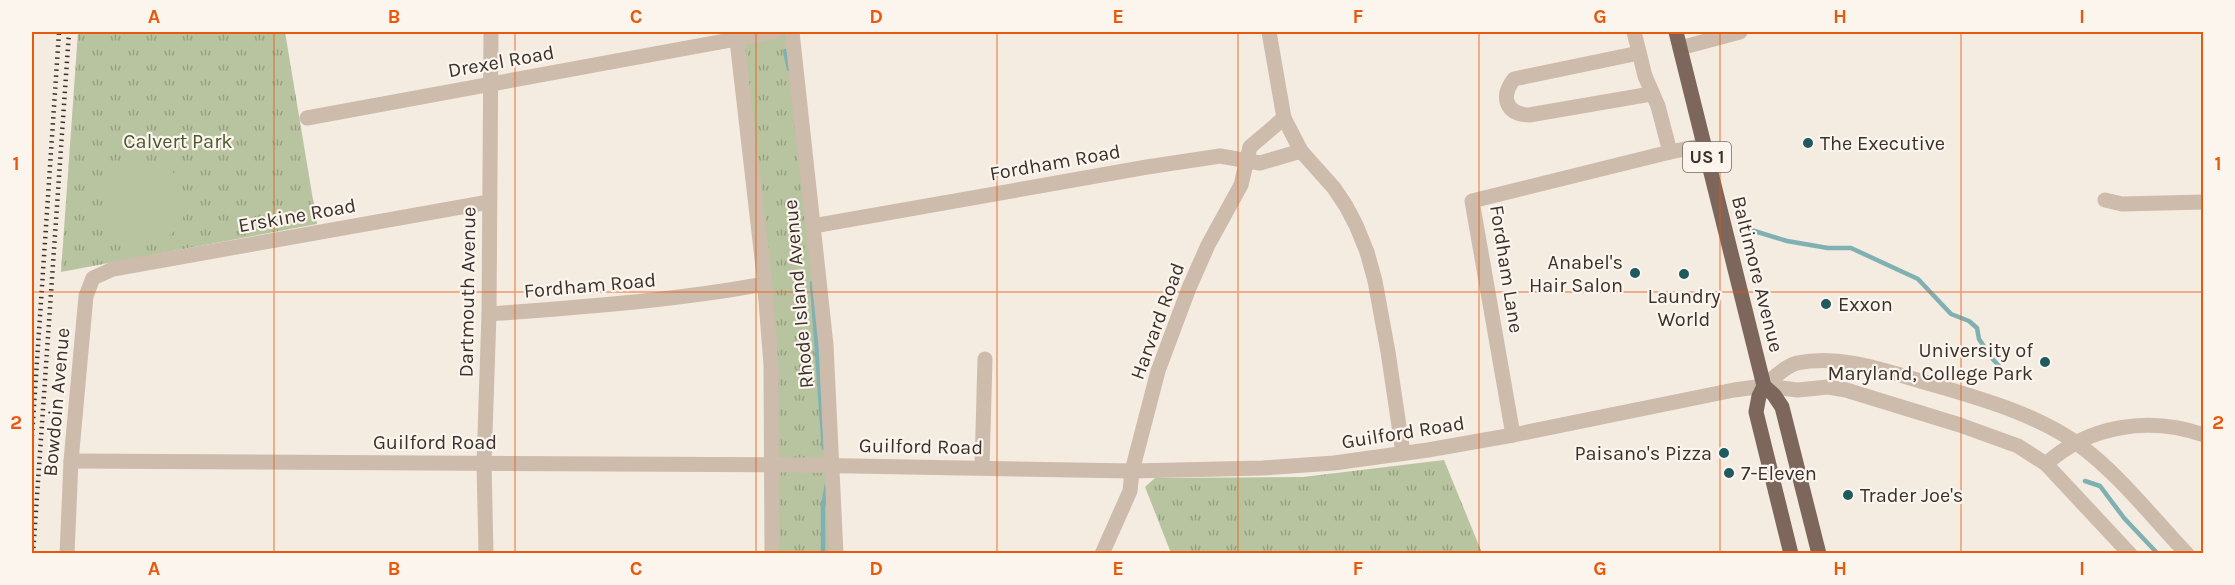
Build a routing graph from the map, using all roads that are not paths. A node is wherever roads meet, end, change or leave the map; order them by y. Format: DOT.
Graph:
graph roads {
  1 [pos="491,32"];
  2 [pos="774,32"];
  3 [pos="792,32"];
  4 [pos="1269,32"];
  5 [pos="1634,32"];
  6 [pos="1676,32"];
  7 [pos="1740,32"];
  8 [pos="736,35"];
  9 [pos="1680,48"];
  10 [pos="1639,53"];
  11 [pos="491,84"];
  12 [pos="1651,94"];
  13 [pos="307,118"];
  14 [pos="1284,118"];
  15 [pos="1704,145"];
  16 [pos="1301,151"];
  17 [pos="1670,152"];
  18 [pos="1246,160"];
  19 [pos="2105,200"];
  20 [pos="489,202"];
  21 [pos="2204,202"];
  22 [pos="813,226"];
  23 [pos="113,269"];
  24 [pos="765,284"];
  25 [pos="489,314"];
  26 [pos="985,359"];
  27 [pos="1764,386"];
  28 [pos="1513,435"];
  29 [pos="2204,435"];
  30 [pos="2075,442"];
  31 [pos="1403,453"];
  32 [pos="71,461"];
  33 [pos="484,463"];
  34 [pos="2046,464"];
  35 [pos="772,465"];
  36 [pos="833,466"];
  37 [pos="982,467"];
  38 [pos="1132,471"];
  39 [pos="67,554"];
  40 [pos="486,554"];
  41 [pos="772,554"];
  42 [pos="836,554"];
  43 [pos="1102,554"];
  44 [pos="1791,554"];
  45 [pos="1819,554"];
  46 [pos="2130,554"];
  47 [pos="2187,554"];
  1 -- 11 [label="street, Dartmouth Avenue"];
  2 -- 8 [label="street, Drexel Road"];
  3 -- 22 [label="street, Rhode Island Avenue"];
  4 -- 14 [label="street"];
  5 -- 10 [label="street"];
  6 -- 9 [label="main road, Baltimore Avenue / US 1"];
  7 -- 9 [label="street"];
  8 -- 11 [label="street, Drexel Road"];
  8 -- 24 [label="street, Rhode Island Avenue"];
  9 -- 15 [label="main road, Baltimore Avenue / US 1"];
  10 -- 12 [label="street"];
  10 -- 12 [label="street"];
  11 -- 13 [label="street, Drexel Road"];
  11 -- 20 [label="street, Dartmouth Avenue"];
  12 -- 17 [label="street"];
  14 -- 16 [label="street"];
  14 -- 18 [label="street"];
  15 -- 17 [label="street, Fordham Lane"];
  15 -- 27 [label="main road, Baltimore Avenue / US 1"];
  16 -- 18 [label="street"];
  16 -- 31 [label="street"];
  17 -- 28 [label="street, Fordham Lane"];
  18 -- 22 [label="street, Fordham Road"];
  18 -- 38 [label="street, Harvard Road"];
  19 -- 21 [label="street"];
  20 -- 23 [label="street, Erskine Road"];
  20 -- 25 [label="street, Dartmouth Avenue"];
  22 -- 36 [label="street, Rhode Island Avenue"];
  23 -- 32 [label="street, Bowdoin Avenue"];
  24 -- 25 [label="street, Fordham Road"];
  24 -- 35 [label="street, Rhode Island Avenue"];
  25 -- 33 [label="street, Dartmouth Avenue"];
  26 -- 37 [label="street"];
  27 -- 28 [label="street, Guilford Road"];
  27 -- 30 [label="street"];
  27 -- 34 [label="street, Guilford Road"];
  27 -- 44 [label="main road, Baltimore Avenue / US 1"];
  27 -- 45 [label="main road, Baltimore Avenue / US 1"];
  28 -- 31 [label="street, Guilford Road"];
  29 -- 30 [label="street"];
  30 -- 34 [label="street"];
  30 -- 47 [label="street"];
  31 -- 38 [label="street, Guilford Road"];
  32 -- 33 [label="street, Guilford Road"];
  32 -- 39 [label="street, Bowdoin Avenue"];
  33 -- 35 [label="street, Guilford Road"];
  33 -- 40 [label="street, Dartmouth Avenue"];
  34 -- 46 [label="street, Guilford Road"];
  35 -- 36 [label="street, Guilford Road"];
  35 -- 41 [label="street, Rhode Island Avenue"];
  36 -- 37 [label="street, Guilford Road"];
  36 -- 42 [label="street, Rhode Island Avenue"];
  37 -- 38 [label="street, Guilford Road"];
  38 -- 43 [label="street, Harvard Road"];
}
